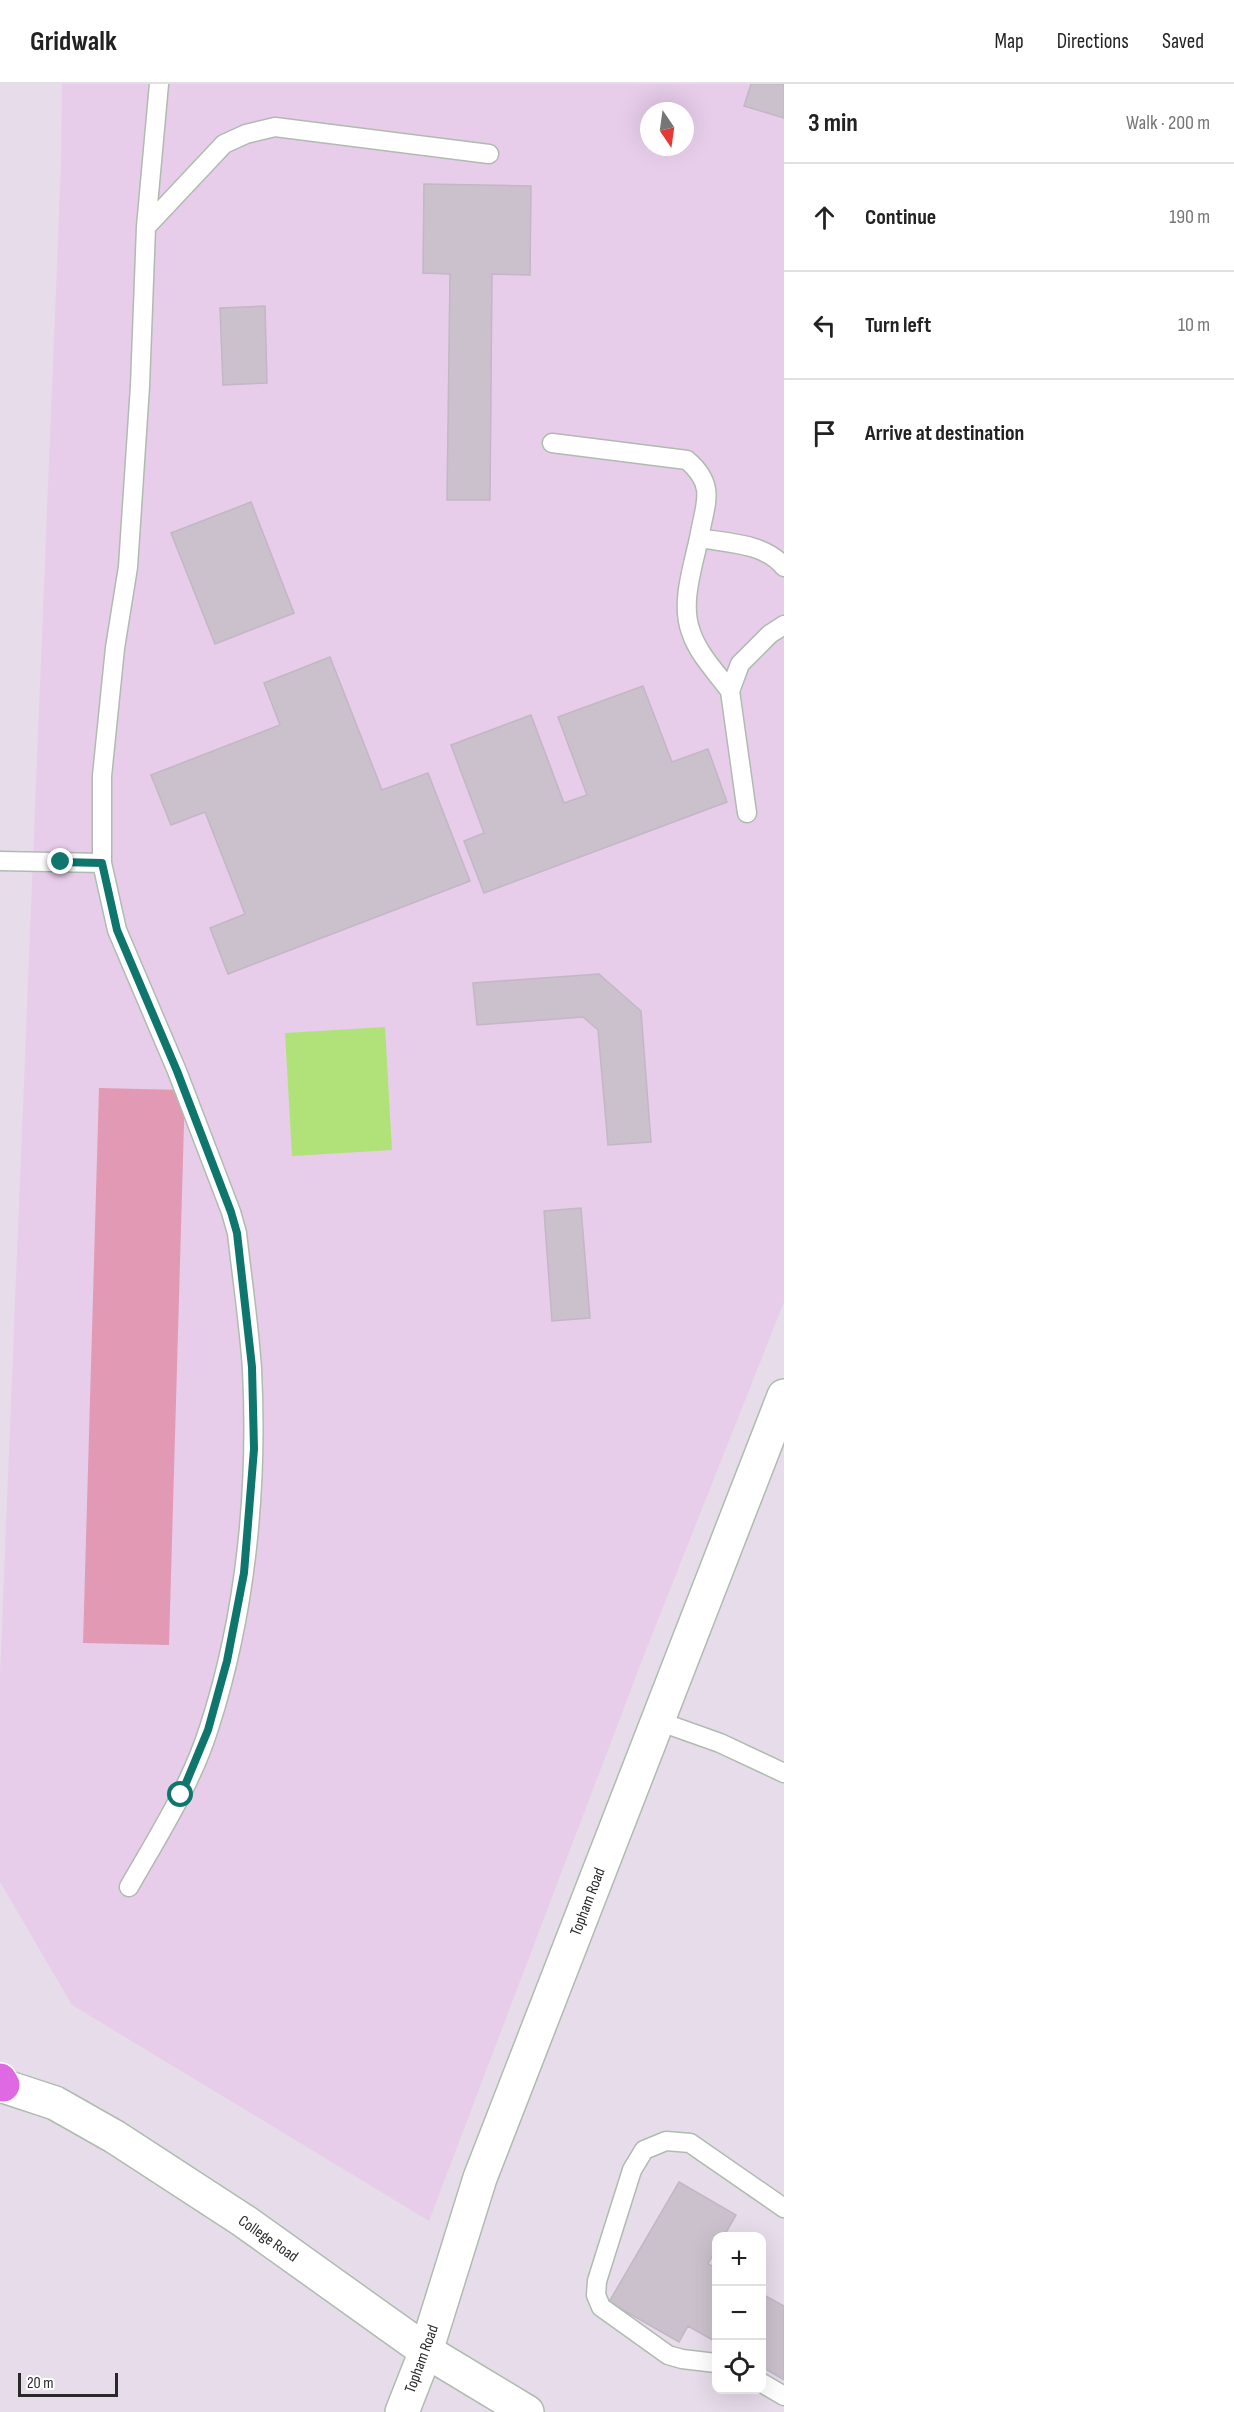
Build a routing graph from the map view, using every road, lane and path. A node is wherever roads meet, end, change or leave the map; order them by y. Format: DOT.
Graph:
graph roads {
  1 [pos="159,84"];
  2 [pos="489,154"];
  3 [pos="146,227"];
  4 [pos="552,443"];
  5 [pos="699,538"];
  6 [pos="784,567"];
  7 [pos="784,625"];
  8 [pos="730,691"];
  9 [pos="747,813"];
  10 [pos="0,861"];
  11 [pos="102,863"];
  12 [pos="784,1396"];
  13 [pos="658,1721"];
  14 [pos="784,1773"];
  15 [pos="129,1887"];
  16 [pos="1,2083"];
  17 [pos="784,2208"];
  18 [pos="426,2351"];
  19 [pos="712,2362"];
  20 [pos="766,2385"];
  21 [pos="784,2396"];
  22 [pos="402,2412"];
  23 [pos="527,2412"];
  1 -- 3 [label="lane"];
  2 -- 3 [label="lane"];
  3 -- 11 [label="lane"];
  4 -- 5 [label="lane"];
  5 -- 6 [label="lane"];
  5 -- 8 [label="lane"];
  7 -- 8 [label="lane"];
  8 -- 9 [label="lane"];
  10 -- 11 [label="lane"];
  11 -- 15 [label="lane"];
  12 -- 13 [label="street, Topham Road"];
  13 -- 14 [label="lane"];
  13 -- 18 [label="street, Topham Road"];
  16 -- 18 [label="street, College Road"];
  17 -- 19 [label="lane"];
  18 -- 22 [label="street, Topham Road"];
  18 -- 23 [label="street, College Road"];
  20 -- 21 [label="lane"];
}
